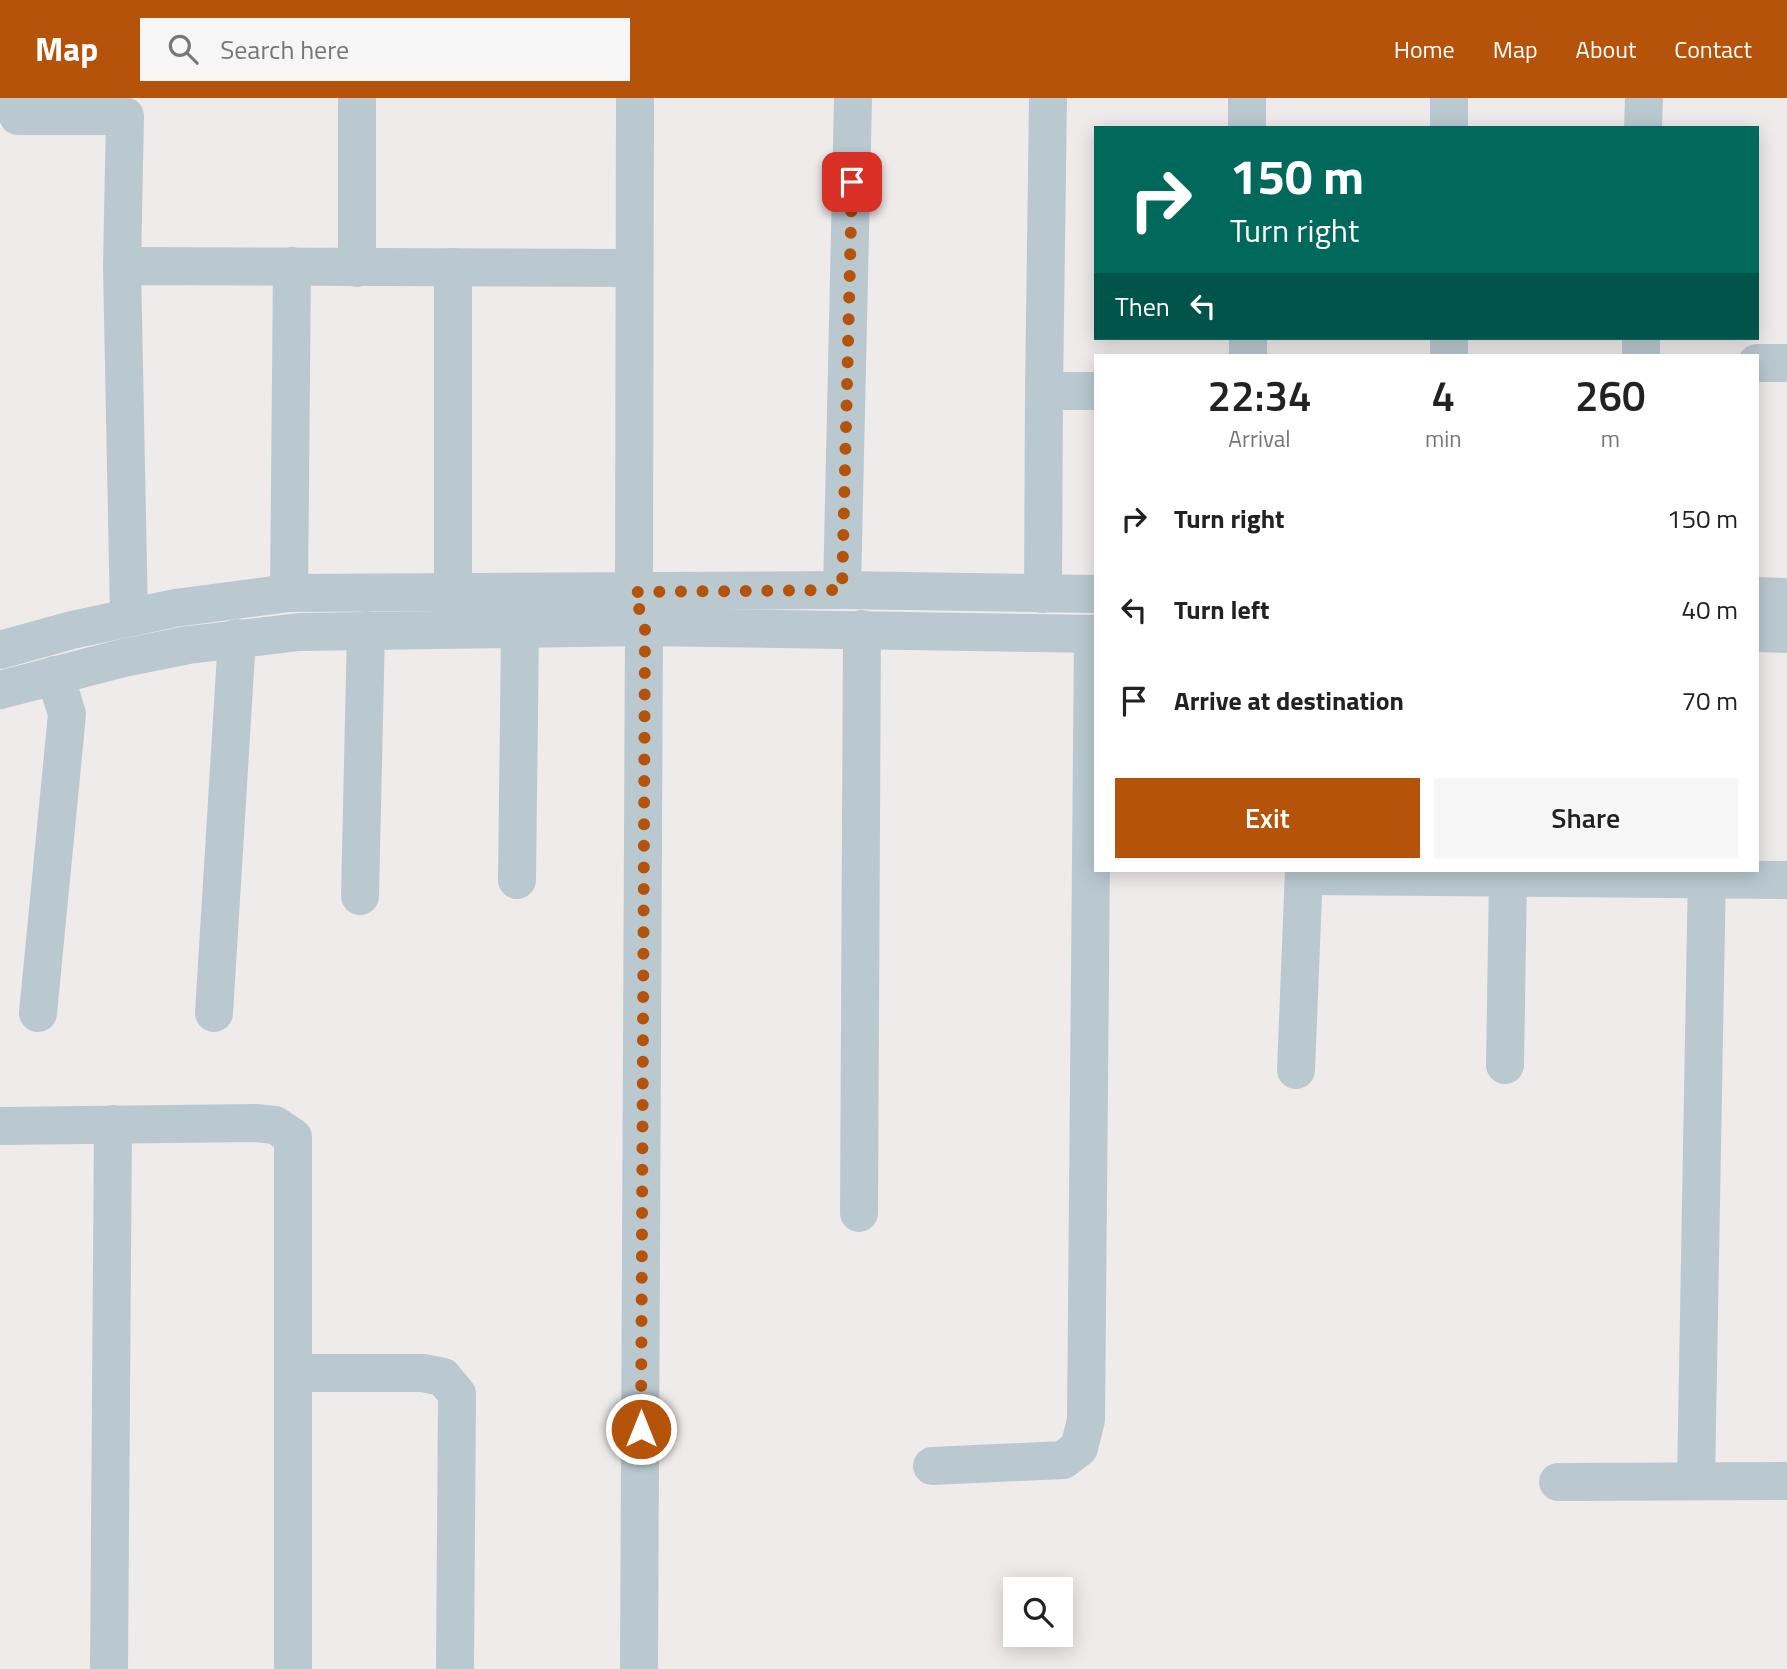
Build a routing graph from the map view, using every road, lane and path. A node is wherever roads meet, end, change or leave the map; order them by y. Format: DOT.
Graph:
graph roads {
  1 [pos="18,98"];
  2 [pos="357,98"];
  3 [pos="635,98"];
  4 [pos="853,98"];
  5 [pos="1048,98"];
  6 [pos="1247,98"];
  7 [pos="1449,98"];
  8 [pos="1644,98"];
  9 [pos="125,107"];
  10 [pos="1247,126"];
  11 [pos="1449,126"];
  12 [pos="1643,126"];
  13 [pos="122,266"];
  14 [pos="292,267"];
  15 [pos="453,267"];
  16 [pos="357,268"];
  17 [pos="633,268"];
  18 [pos="1759,363"];
  19 [pos="1787,363"];
  20 [pos="1044,391"];
  21 [pos="1094,391"];
  22 [pos="842,590"];
  23 [pos="452,592"];
  24 [pos="289,593"];
  25 [pos="1043,593"];
  26 [pos="1094,594"];
  27 [pos="1759,596"];
  28 [pos="1787,597"];
  29 [pos="639,610"];
  30 [pos="129,617"];
  31 [pos="862,629"];
  32 [pos="366,630"];
  33 [pos="520,630"];
  34 [pos="454,631"];
  35 [pos="1094,634"];
  36 [pos="1759,634"];
  37 [pos="1787,634"];
  38 [pos="237,638"];
  39 [pos="0,649"];
  40 [pos="55,675"];
  41 [pos="0,690"];
  42 [pos="1304,873"];
  43 [pos="1707,875"];
  44 [pos="1508,878"];
  45 [pos="517,880"];
  46 [pos="1787,880"];
  47 [pos="360,895"];
  48 [pos="38,1013"];
  49 [pos="214,1013"];
  50 [pos="1505,1065"];
  51 [pos="1296,1070"];
  52 [pos="113,1124"];
  53 [pos="0,1126"];
  54 [pos="859,1213"];
  55 [pos="293,1373"];
  56 [pos="932,1465"];
  57 [pos="1787,1480"];
  58 [pos="1696,1481"];
  59 [pos="1558,1482"];
  60 [pos="109,1669"];
  61 [pos="293,1669"];
  62 [pos="456,1669"];
  63 [pos="639,1669"];
  1 -- 9 [label="street"];
  2 -- 16 [label="street"];
  3 -- 17 [label="street"];
  4 -- 22 [label="street"];
  5 -- 20 [label="street"];
  6 -- 10 [label="street"];
  7 -- 11 [label="street"];
  8 -- 12 [label="street"];
  9 -- 13 [label="street"];
  13 -- 14 [label="street"];
  13 -- 30 [label="street"];
  14 -- 16 [label="street"];
  14 -- 24 [label="street"];
  15 -- 16 [label="street"];
  15 -- 17 [label="street"];
  15 -- 23 [label="street"];
  17 -- 29 [label="street"];
  18 -- 19 [label="street"];
  20 -- 21 [label="street"];
  20 -- 25 [label="street"];
  22 -- 25 [label="street"];
  22 -- 29 [label="street"];
  23 -- 24 [label="street"];
  23 -- 29 [label="street"];
  23 -- 34 [label="street"];
  24 -- 30 [label="street"];
  25 -- 26 [label="street"];
  27 -- 28 [label="street"];
  29 -- 31 [label="street"];
  29 -- 33 [label="street"];
  29 -- 63 [label="street"];
  30 -- 39 [label="street"];
  31 -- 35 [label="street"];
  31 -- 54 [label="street"];
  32 -- 34 [label="street"];
  32 -- 38 [label="street"];
  32 -- 47 [label="street"];
  33 -- 34 [label="street"];
  33 -- 45 [label="street"];
  35 -- 56 [label="street"];
  36 -- 37 [label="street"];
  38 -- 40 [label="street"];
  38 -- 49 [label="street"];
  40 -- 41 [label="street"];
  40 -- 48 [label="street"];
  42 -- 44 [label="street"];
  42 -- 51 [label="street"];
  43 -- 44 [label="street"];
  43 -- 46 [label="street"];
  43 -- 58 [label="street"];
  44 -- 50 [label="street"];
  52 -- 53 [label="street"];
  52 -- 55 [label="street"];
  52 -- 60 [label="street"];
  55 -- 61 [label="street"];
  55 -- 62 [label="street"];
  57 -- 58 [label="street"];
  58 -- 59 [label="street"];
}
